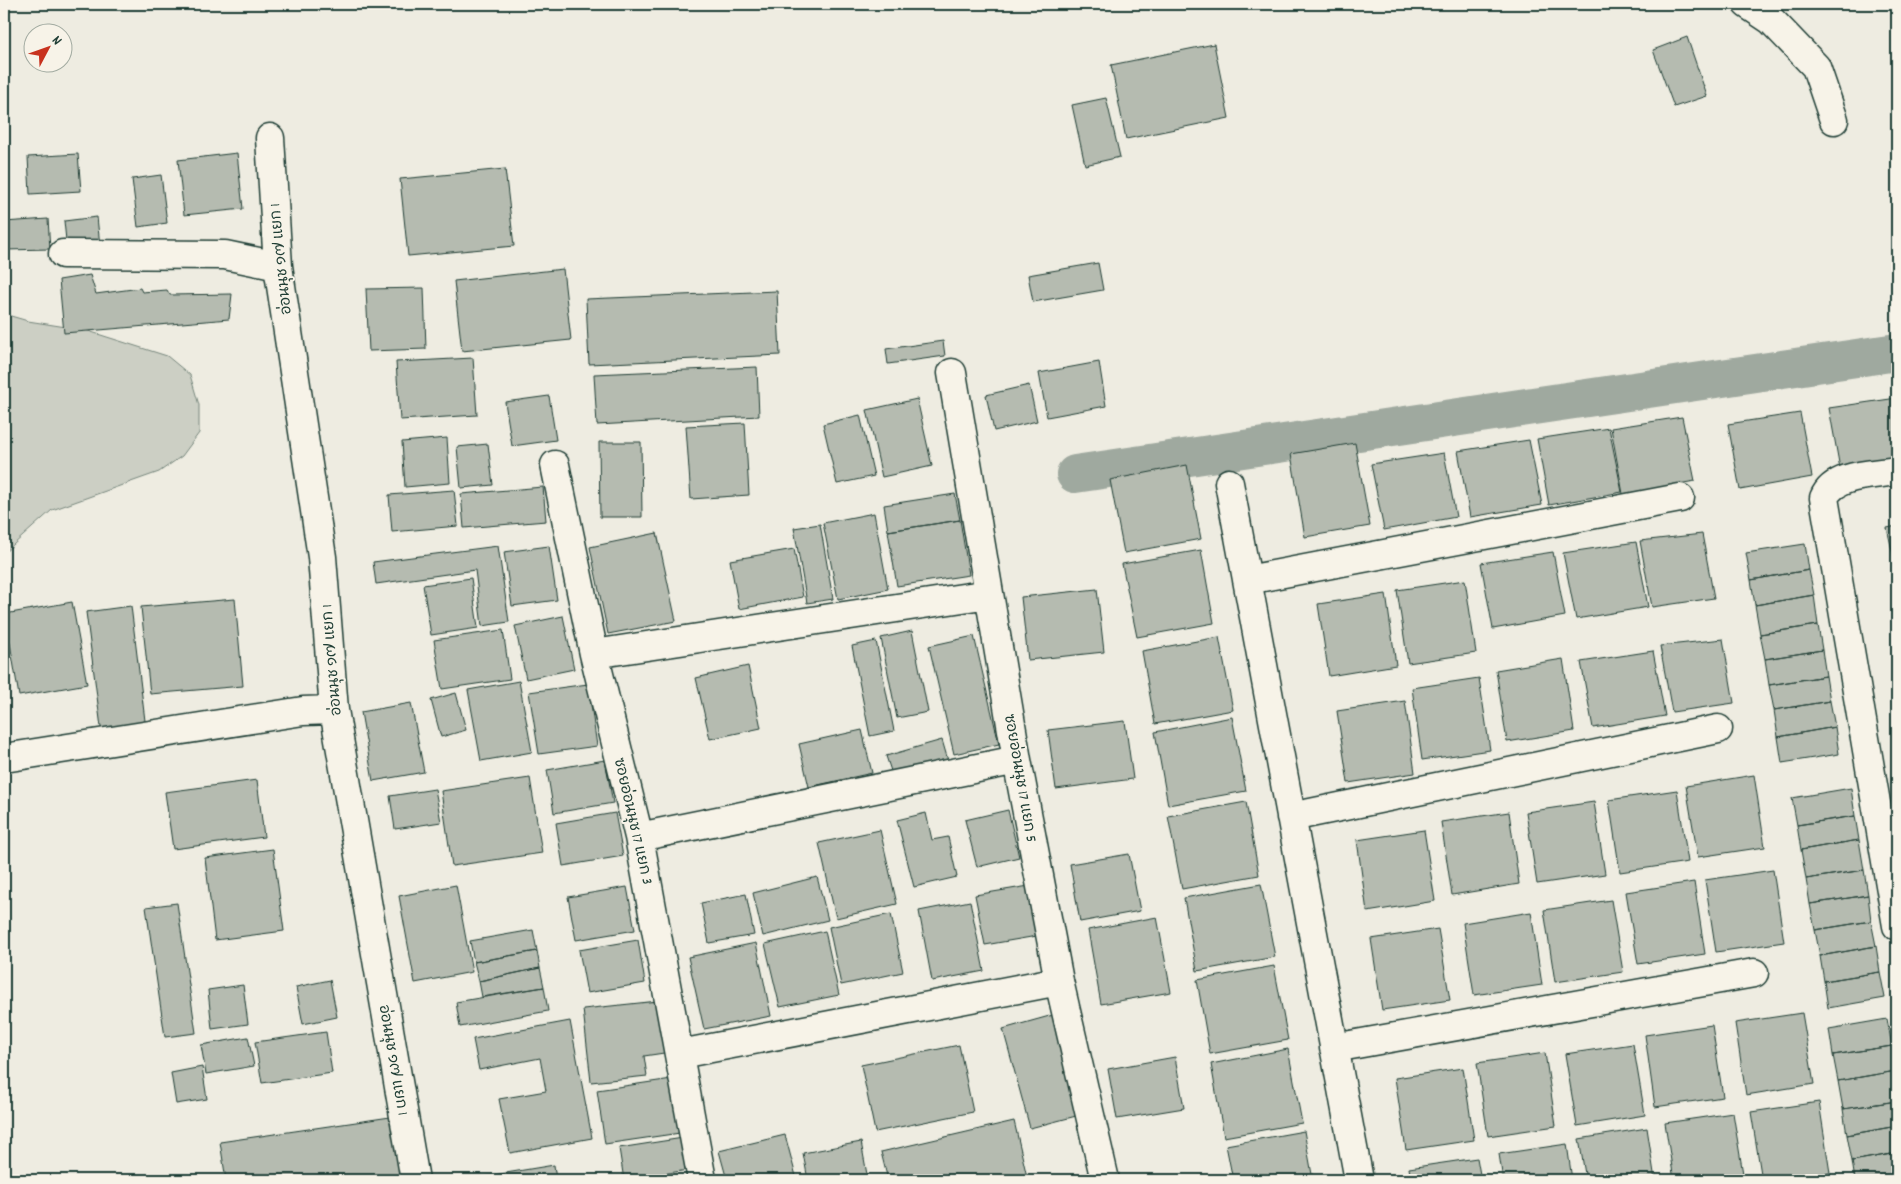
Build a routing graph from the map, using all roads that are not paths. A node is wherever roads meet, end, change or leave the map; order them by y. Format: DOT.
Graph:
graph roads {
  1 [pos="1747,4"];
  2 [pos="1834,120"];
  3 [pos="270,138"];
  4 [pos="63,254"];
  5 [pos="278,266"];
  6 [pos="952,373"];
  7 [pos="555,465"];
  8 [pos="1897,471"];
  9 [pos="1229,483"];
  10 [pos="1680,498"];
  11 [pos="1247,580"];
  12 [pos="989,594"];
  13 [pos="594,654"];
  14 [pos="334,710"];
  15 [pos="1718,729"];
  16 [pos="4,758"];
  17 [pos="1017,760"];
  18 [pos="1291,816"];
  19 [pos="639,837"];
  20 [pos="1897,926"];
  21 [pos="1754,973"];
  22 [pos="1060,981"];
  23 [pos="1334,1048"];
  24 [pos="680,1054"];
  25 [pos="414,1180"];
  26 [pos="702,1180"];
  27 [pos="1101,1180"];
  28 [pos="1359,1180"];
  1 -- 2 [label="street"];
  3 -- 5 [label="street, อ่อนนุช ๑๗ แยก 1"];
  4 -- 5 [label="street"];
  5 -- 14 [label="street, อ่อนนุช ๑๗ แยก 1"];
  6 -- 12 [label="street, ซอยอ่อนนุช 17 แยก 5"];
  7 -- 13 [label="street, ซอยอ่อนนุช 17 แยก 3"];
  8 -- 20 [label="street"];
  9 -- 11 [label="street"];
  10 -- 11 [label="street"];
  11 -- 18 [label="street"];
  12 -- 13 [label="street"];
  12 -- 17 [label="street, ซอยอ่อนนุช 17 แยก 5"];
  13 -- 19 [label="street, ซอยอ่อนนุช 17 แยก 3"];
  14 -- 16 [label="street"];
  14 -- 25 [label="street, อ่อนนุช ๑๗ แยก 1"];
  15 -- 18 [label="street"];
  17 -- 19 [label="street"];
  17 -- 22 [label="street, ซอยอ่อนนุช 17 แยก 5"];
  18 -- 23 [label="street"];
  19 -- 24 [label="street, ซอยอ่อนนุช 17 แยก 3"];
  21 -- 23 [label="street"];
  22 -- 24 [label="street"];
  22 -- 27 [label="street, ซอยอ่อนนุช 17 แยก 5"];
  23 -- 28 [label="street"];
  24 -- 26 [label="street, ซอยอ่อนนุช 17 แยก 3"];
}
